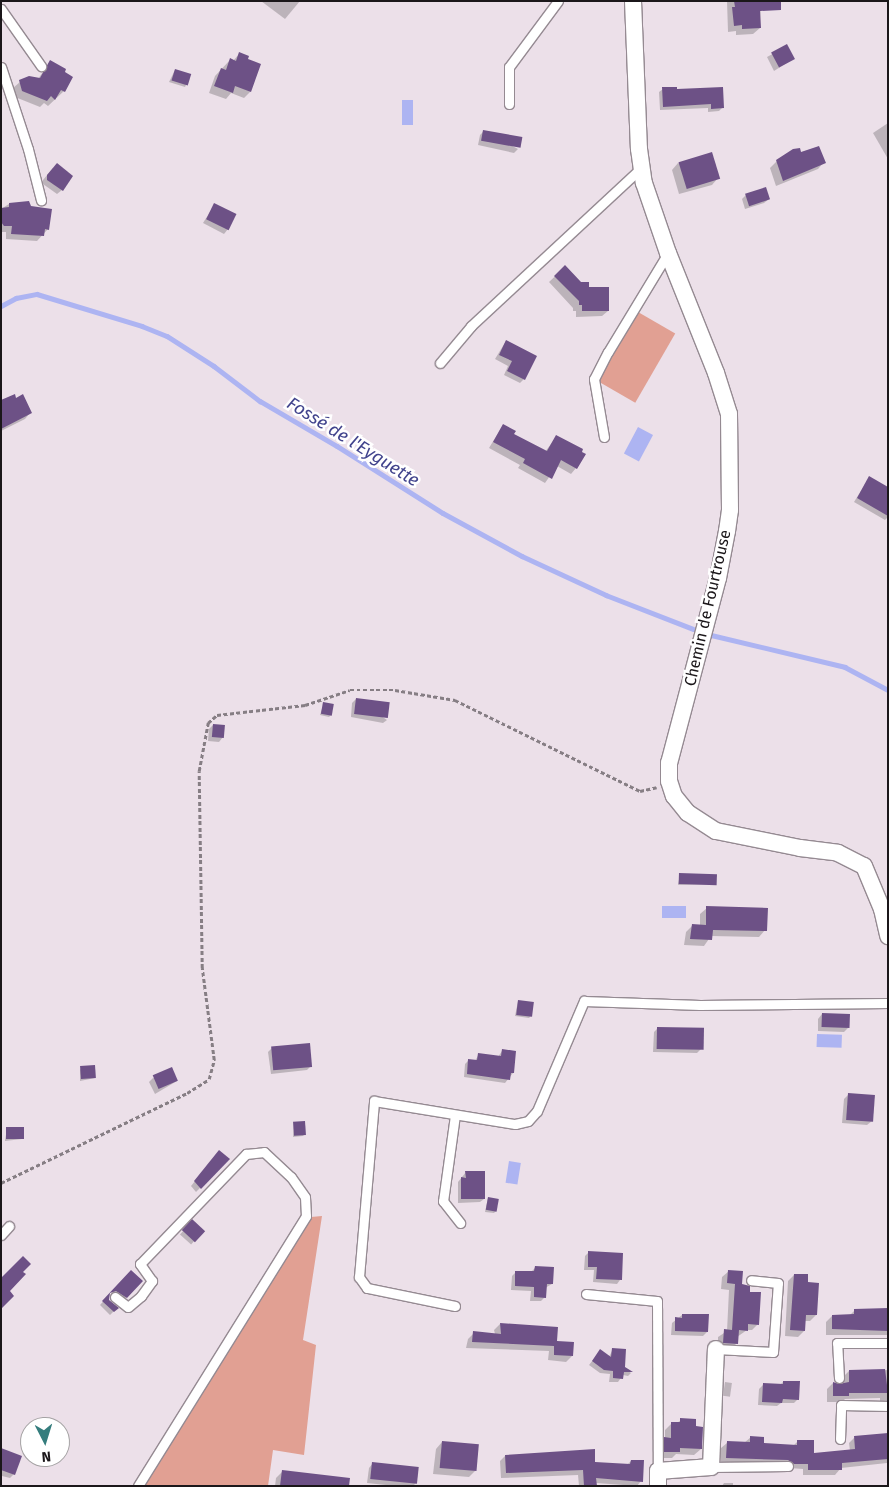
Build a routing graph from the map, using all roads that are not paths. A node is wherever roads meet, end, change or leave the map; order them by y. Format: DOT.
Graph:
graph roads {
  1 [pos="558,1"];
  2 [pos="633,1"];
  3 [pos="1,9"];
  4 [pos="41,66"];
  5 [pos="1,67"];
  6 [pos="509,104"];
  7 [pos="641,168"];
  8 [pos="41,200"];
  9 [pos="668,253"];
  10 [pos="440,363"];
  11 [pos="604,437"];
  12 [pos="888,936"];
  13 [pos="888,1004"];
  14 [pos="455,1115"];
  15 [pos="460,1223"];
  16 [pos="9,1226"];
  17 [pos="1,1235"];
  18 [pos="751,1280"];
  19 [pos="586,1294"];
  20 [pos="115,1297"];
  21 [pos="455,1306"];
  22 [pos="888,1343"];
  23 [pos="716,1349"];
  24 [pos="839,1378"];
  25 [pos="888,1406"];
  26 [pos="840,1439"];
  27 [pos="788,1466"];
  28 [pos="712,1467"];
  29 [pos="658,1478"];
  30 [pos="138,1486"];
  1 -- 6 [label="lane"];
  2 -- 7 [label="street, Chemin de Fourtrouse"];
  3 -- 4 [label="lane"];
  5 -- 8 [label="lane"];
  7 -- 9 [label="street, Chemin de Fourtrouse"];
  7 -- 10 [label="lane"];
  9 -- 11 [label="lane"];
  9 -- 12 [label="street, Chemin de Fourtrouse"];
  13 -- 14 [label="lane"];
  14 -- 15 [label="lane"];
  14 -- 21 [label="lane"];
  16 -- 17 [label="lane"];
  18 -- 23 [label="lane"];
  19 -- 29 [label="lane"];
  20 -- 30 [label="lane"];
  22 -- 24 [label="lane"];
  23 -- 28 [label="street"];
  25 -- 26 [label="lane"];
  27 -- 28 [label="lane"];
  28 -- 29 [label="street"];
}
